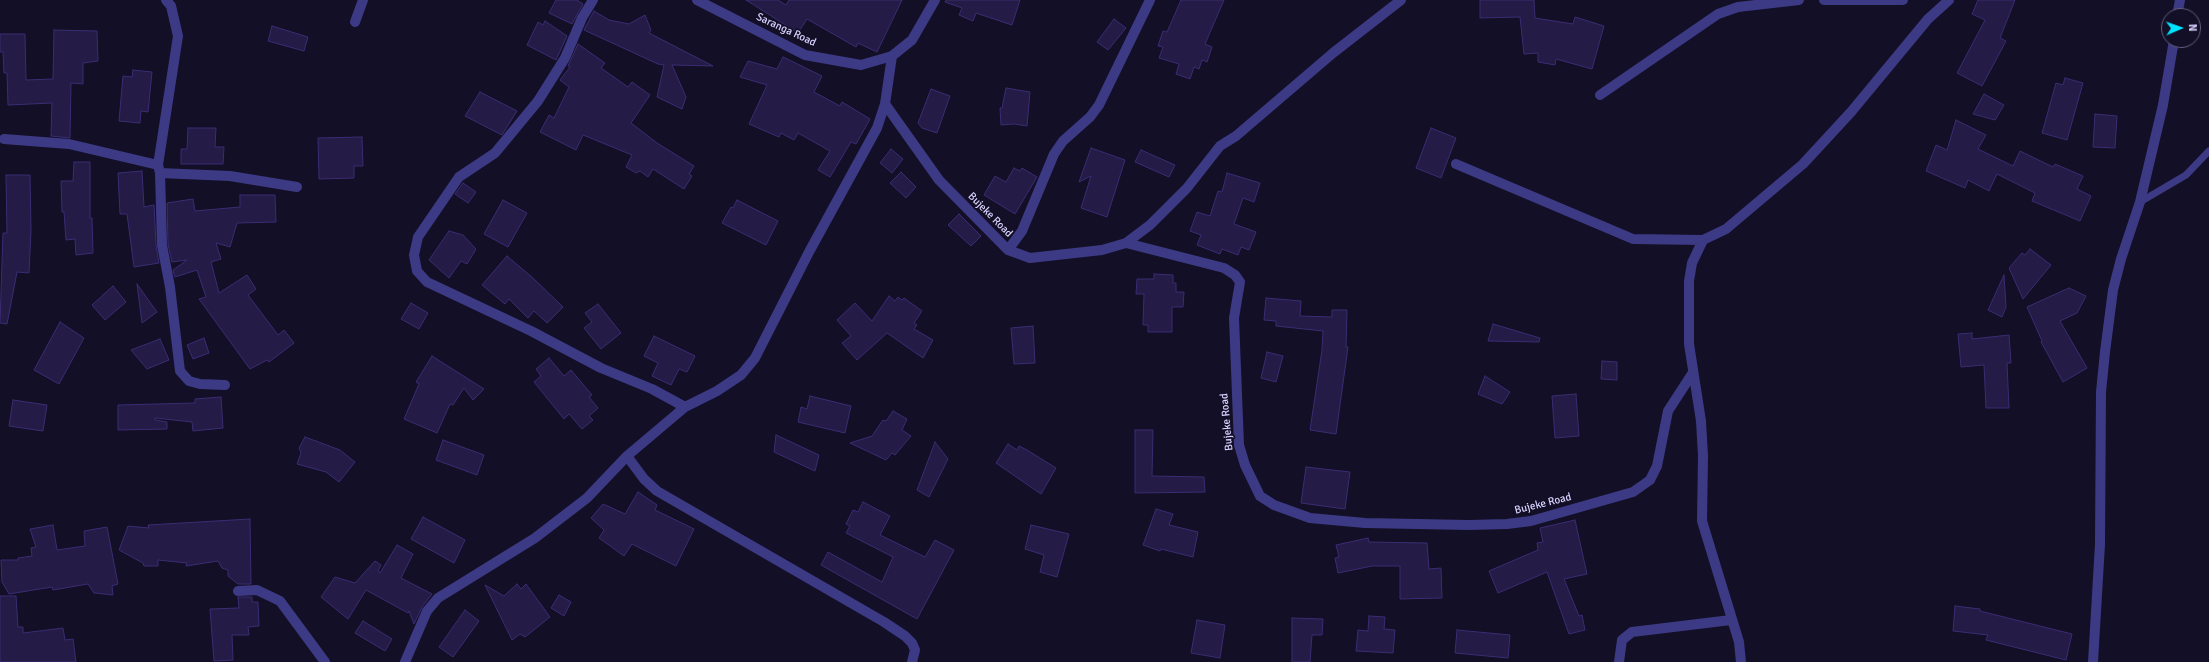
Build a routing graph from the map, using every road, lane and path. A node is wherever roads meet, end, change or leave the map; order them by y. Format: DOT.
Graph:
graph roads {
  1 [pos="166,0"];
  2 [pos="363,0"];
  3 [pos="593,0"];
  4 [pos="697,0"];
  5 [pos="936,0"];
  6 [pos="1150,0"];
  7 [pos="1402,0"];
  8 [pos="1799,0"];
  9 [pos="1824,0"];
  10 [pos="1903,0"];
  11 [pos="1949,0"];
  12 [pos="355,22"];
  13 [pos="2173,48"];
  14 [pos="892,56"];
  15 [pos="1600,95"];
  16 [pos="884,104"];
  17 [pos="4,139"];
  18 [pos="2209,151"];
  19 [pos="1456,164"];
  20 [pos="159,169"];
  21 [pos="297,187"];
  22 [pos="2140,202"];
  23 [pos="1703,240"];
  24 [pos="1126,243"];
  25 [pos="1008,250"];
  26 [pos="1692,374"];
  27 [pos="225,385"];
  28 [pos="685,407"];
  29 [pos="627,456"];
  30 [pos="238,591"];
  31 [pos="1731,620"];
  32 [pos="324,662"];
  33 [pos="405,662"];
  34 [pos="912,662"];
  35 [pos="1620,662"];
  36 [pos="1741,662"];
  37 [pos="2093,662"];
  1 -- 20 [label="street"];
  2 -- 12 [label="street"];
  3 -- 28 [label="street"];
  4 -- 14 [label="street, Saranga Road"];
  5 -- 14 [label="street, Saranga Road"];
  6 -- 25 [label="street"];
  7 -- 24 [label="street"];
  8 -- 15 [label="street"];
  9 -- 10 [label="street"];
  11 -- 23 [label="street"];
  13 -- 22 [label="street"];
  14 -- 16 [label="street"];
  16 -- 25 [label="street, Bujeke Road"];
  16 -- 28 [label="street"];
  17 -- 20 [label="street"];
  18 -- 22 [label="lane"];
  19 -- 23 [label="street"];
  20 -- 21 [label="street"];
  20 -- 27 [label="street"];
  22 -- 37 [label="street"];
  23 -- 26 [label="street"];
  24 -- 25 [label="street, Bujeke Road"];
  24 -- 26 [label="street, Bujeke Road"];
  26 -- 31 [label="street"];
  28 -- 29 [label="street"];
  29 -- 33 [label="street"];
  29 -- 34 [label="street"];
  30 -- 32 [label="street"];
  31 -- 35 [label="street"];
  31 -- 36 [label="street"];
}
